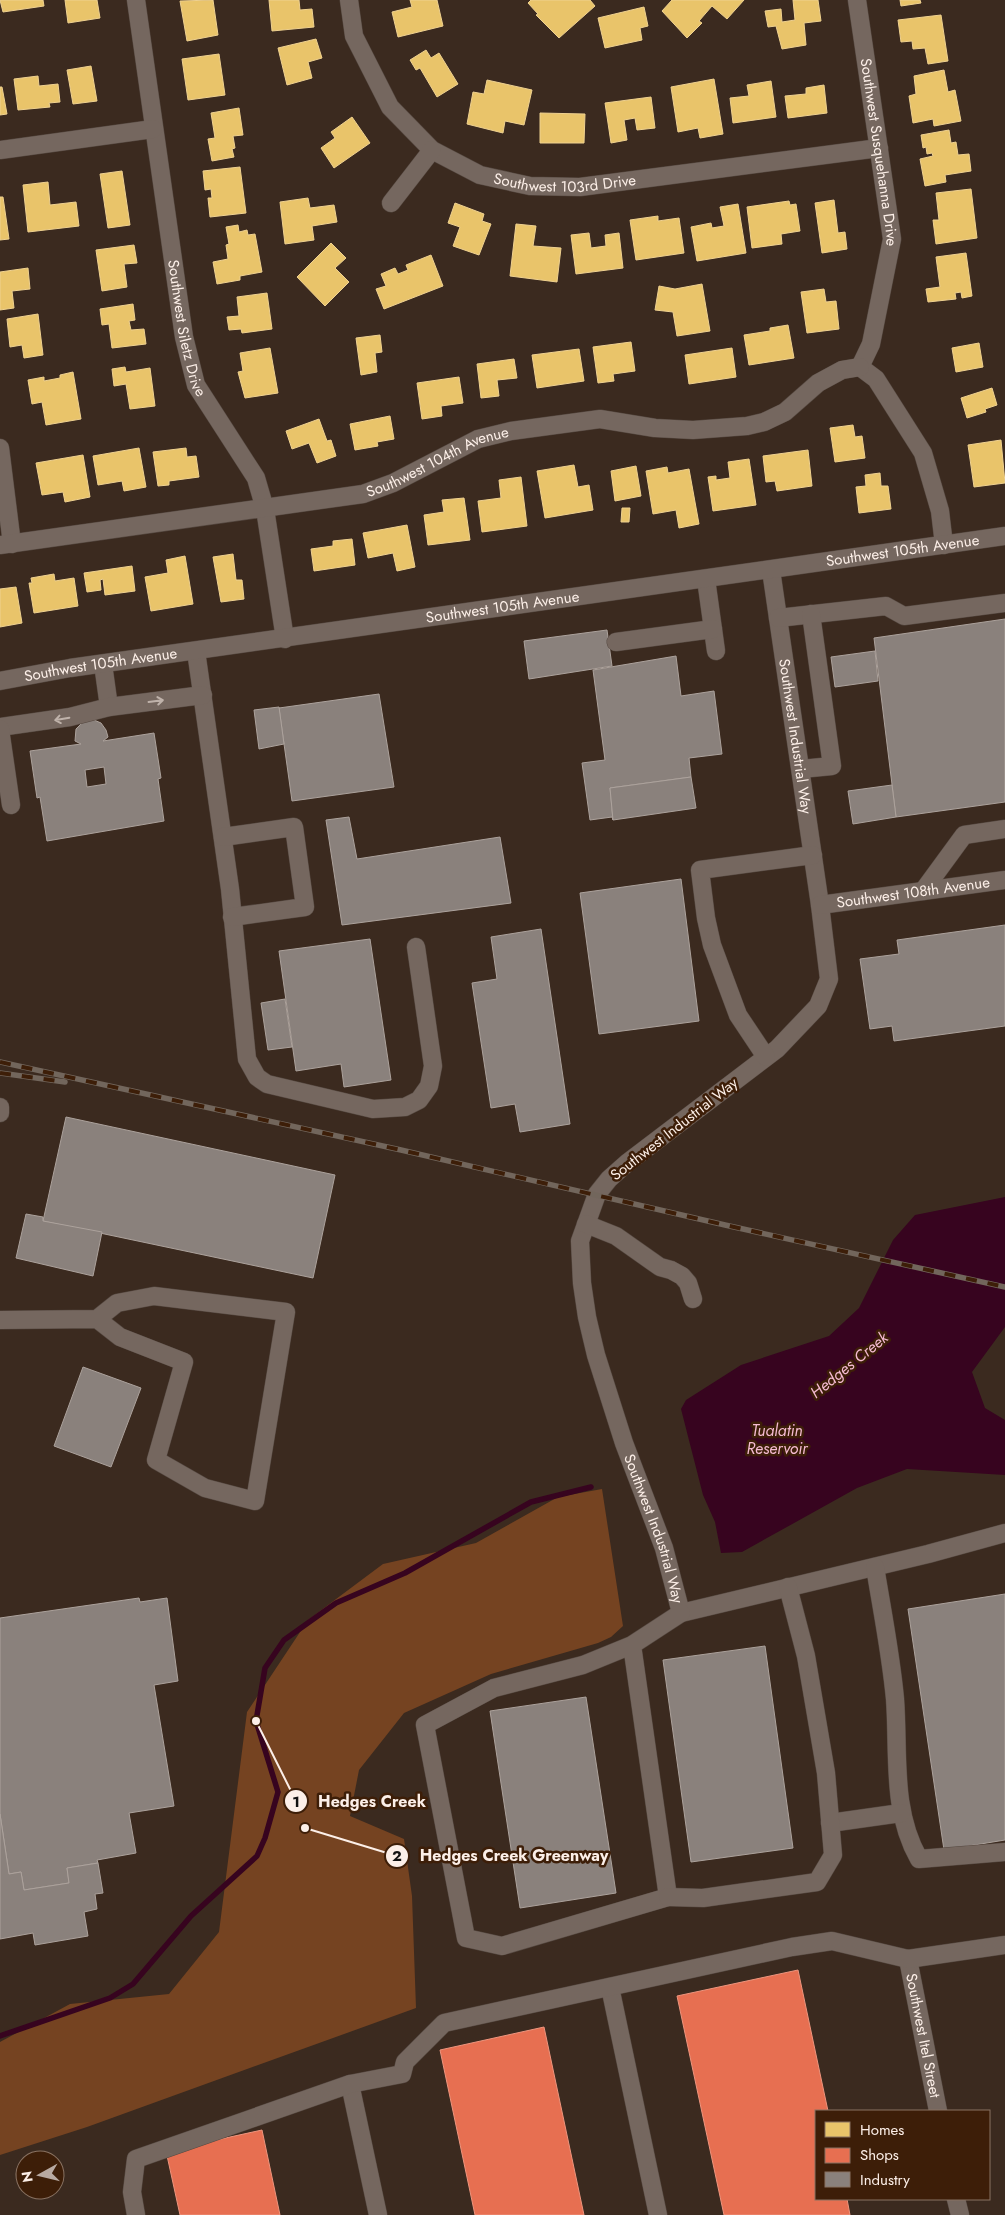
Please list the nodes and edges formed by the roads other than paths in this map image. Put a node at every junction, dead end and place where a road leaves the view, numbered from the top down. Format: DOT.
graph roads {
  1 [pos="136,0"];
  2 [pos="349,0"];
  3 [pos="857,0"];
  4 [pos="153,129"];
  5 [pos="879,148"];
  6 [pos="0,150"];
  7 [pos="432,150"];
  8 [pos="391,203"];
  9 [pos="860,367"];
  10 [pos="0,448"];
  11 [pos="265,509"];
  12 [pos="1005,536"];
  13 [pos="6,544"];
  14 [pos="944,545"];
  15 [pos="771,570"];
  16 [pos="706,579"];
  17 [pos="1005,603"];
  18 [pos="811,614"];
  19 [pos="778,618"];
  20 [pos="713,629"];
  21 [pos="285,639"];
  22 [pos="616,642"];
  23 [pos="716,650"];
  24 [pos="196,651"];
  25 [pos="103,664"];
  26 [pos="0,681"];
  27 [pos="203,695"];
  28 [pos="109,707"];
  29 [pos="0,728"];
  30 [pos="801,769"];
  31 [pos="11,805"];
  32 [pos="1005,829"];
  33 [pos="223,837"];
  34 [pos="813,855"];
  35 [pos="1005,880"];
  36 [pos="923,891"];
  37 [pos="820,905"];
  38 [pos="232,917"];
  39 [pos="416,947"];
  40 [pos="766,1057"];
  41 [pos="0,1107"];
  42 [pos="0,1113"];
  43 [pos="586,1224"];
  44 [pos="693,1299"];
  45 [pos="0,1319"];
  46 [pos="97,1320"];
  47 [pos="1005,1533"];
  48 [pos="875,1567"];
  49 [pos="788,1587"];
  50 [pos="681,1613"];
  51 [pos="632,1644"];
  52 [pos="901,1813"];
  53 [pos="830,1823"];
  54 [pos="1005,1852"];
  55 [pos="668,1897"];
  56 [pos="1005,1945"];
  57 [pos="908,1960"];
  58 [pos="610,1987"];
  59 [pos="350,2084"];
  60 [pos="938,2110"];
  61 [pos="956,2200"];
  62 [pos="136,2215"];
  63 [pos="378,2215"];
  64 [pos="658,2215"];
  65 [pos="960,2215"];
  1 -- 4 [label="street, Southwest Siletz Drive"];
  2 -- 7 [label="street, Southwest 103rd Drive"];
  3 -- 5 [label="street, Southwest Susquehanna Drive"];
  4 -- 6 [label="street"];
  4 -- 11 [label="street, Southwest Siletz Drive"];
  5 -- 7 [label="street, Southwest 103rd Drive"];
  5 -- 9 [label="street, Southwest Susquehanna Drive"];
  7 -- 8 [label="street"];
  9 -- 11 [label="street, Southwest 104th Avenue"];
  9 -- 14 [label="street"];
  10 -- 13 [label="street"];
  11 -- 13 [label="street, Southwest 104th Avenue"];
  11 -- 21 [label="street, Southwest Siletz Drive"];
  12 -- 14 [label="street, Southwest 105th Avenue"];
  14 -- 15 [label="street, Southwest 105th Avenue"];
  15 -- 16 [label="street, Southwest 105th Avenue"];
  15 -- 19 [label="street, Southwest Industrial Way"];
  16 -- 20 [label="street"];
  16 -- 21 [label="street, Southwest 105th Avenue"];
  17 -- 18 [label="street"];
  18 -- 19 [label="street"];
  18 -- 30 [label="street"];
  19 -- 30 [label="street, Southwest Industrial Way"];
  20 -- 22 [label="street"];
  20 -- 23 [label="street"];
  21 -- 24 [label="street, Southwest 105th Avenue"];
  24 -- 25 [label="street, Southwest 105th Avenue"];
  24 -- 27 [label="street"];
  25 -- 26 [label="street, Southwest 105th Avenue"];
  25 -- 28 [label="street"];
  28 -- 27 [label="street, one-way"];
  27 -- 33 [label="street"];
  28 -- 29 [label="street, one-way"];
  29 -- 31 [label="street"];
  30 -- 34 [label="street, Southwest Industrial Way"];
  32 -- 36 [label="street"];
  33 -- 38 [label="street"];
  33 -- 38 [label="street"];
  34 -- 37 [label="street, Southwest Industrial Way"];
  34 -- 40 [label="street"];
  35 -- 36 [label="street, Southwest 108th Avenue"];
  36 -- 37 [label="street, Southwest 108th Avenue"];
  37 -- 40 [label="street, Southwest Industrial Way"];
  38 -- 39 [label="street"];
  40 -- 43 [label="street, Southwest Industrial Way"];
  41 -- 42 [label="street"];
  43 -- 44 [label="street"];
  43 -- 50 [label="street, Southwest Industrial Way"];
  45 -- 46 [label="street"];
  46 -- 46 [label="street"];
  47 -- 48 [label="street, Southwest Industrial Way"];
  48 -- 49 [label="street, Southwest Industrial Way"];
  48 -- 52 [label="street"];
  49 -- 50 [label="street, Southwest Industrial Way"];
  49 -- 53 [label="street"];
  50 -- 51 [label="street"];
  51 -- 55 [label="street"];
  51 -- 55 [label="street"];
  52 -- 53 [label="street"];
  52 -- 54 [label="street"];
  53 -- 55 [label="street"];
  56 -- 57 [label="street"];
  57 -- 58 [label="street"];
  57 -- 60 [label="street, Southwest Itel Street"];
  58 -- 59 [label="street"];
  58 -- 64 [label="street"];
  59 -- 62 [label="street"];
  59 -- 63 [label="street"];
  61 -- 65 [label="street"];
}
